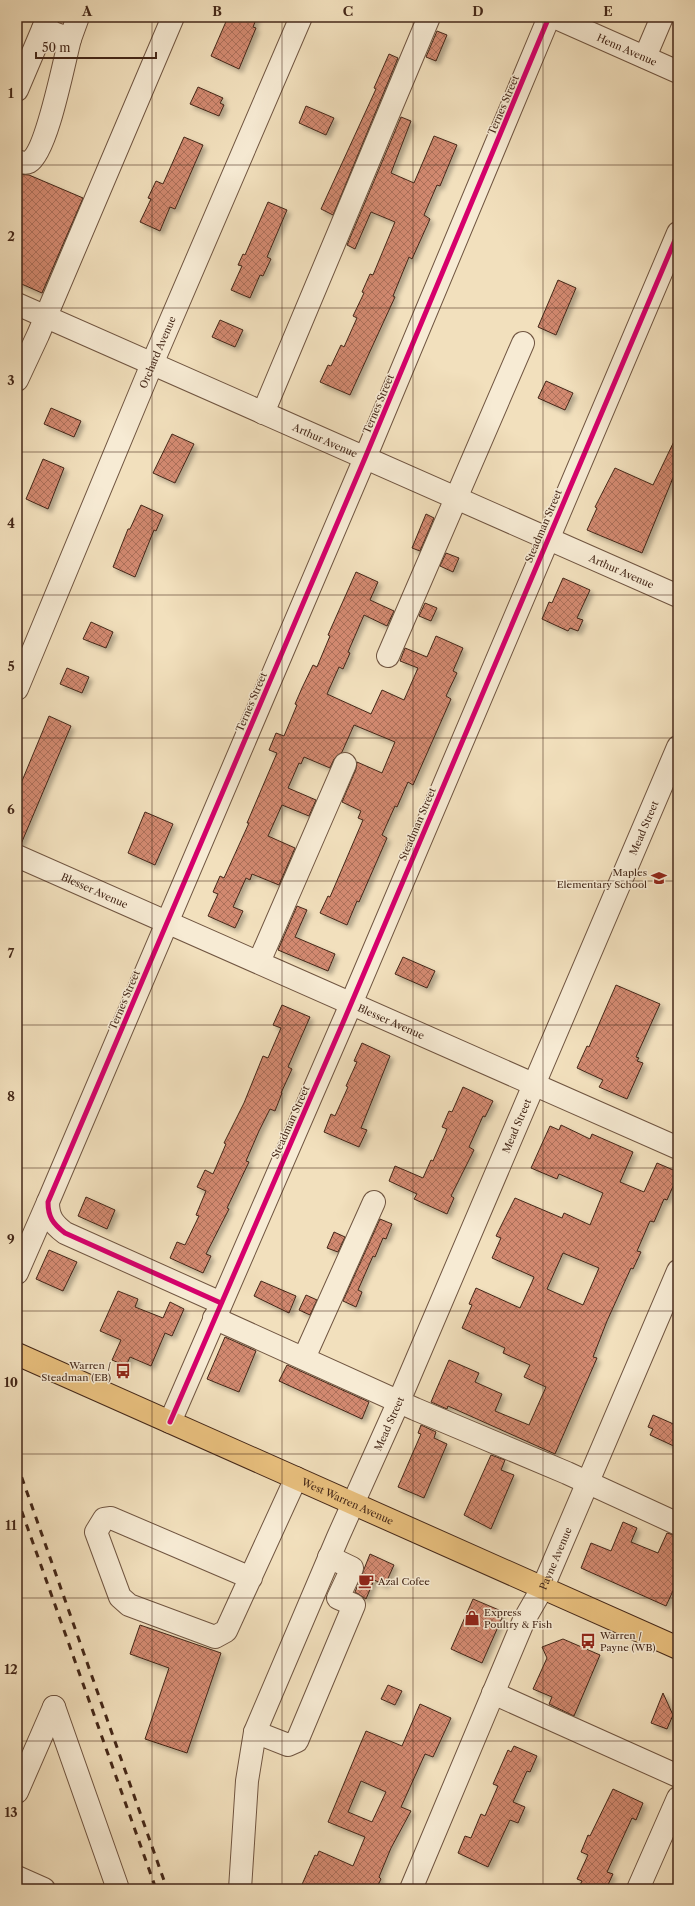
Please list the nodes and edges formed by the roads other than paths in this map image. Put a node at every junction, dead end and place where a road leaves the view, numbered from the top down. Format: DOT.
graph roads {
  1 [pos="78,17"];
  2 [pos="173,17"];
  3 [pos="301,17"];
  4 [pos="429,17"];
  5 [pos="550,17"];
  6 [pos="554,17"];
  7 [pos="662,17"];
  8 [pos="46,23"];
  9 [pos="70,39"];
  10 [pos="645,57"];
  11 [pos="678,72"];
  12 [pos="17,90"];
  13 [pos="17,161"];
  14 [pos="678,233"];
  15 [pos="17,304"];
  16 [pos="45,316"];
  17 [pos="523,344"];
  18 [pos="152,364"];
  19 [pos="17,380"];
  20 [pos="263,413"];
  21 [pos="365,458"];
  22 [pos="456,498"];
  23 [pos="547,538"];
  24 [pos="678,596"];
  25 [pos="388,656"];
  26 [pos="17,689"];
  27 [pos="678,747"];
  28 [pos="345,764"];
  29 [pos="17,856"];
  30 [pos="167,922"];
  31 [pos="259,962"];
  32 [pos="352,1003"];
  33 [pos="534,1084"];
  34 [pos="678,1148"];
  35 [pos="48,1202"];
  36 [pos="374,1202"];
  37 [pos="678,1271"];
  38 [pos="17,1273"];
  39 [pos="217,1310"];
  40 [pos="17,1354"];
  41 [pos="304,1358"];
  42 [pos="399,1401"];
  43 [pos="170,1422"];
  44 [pos="296,1478"];
  45 [pos="587,1482"];
  46 [pos="353,1503"];
  47 [pos="678,1524"];
  48 [pos="329,1557"];
  49 [pos="251,1578"];
  50 [pos="543,1587"];
  51 [pos="678,1648"];
  52 [pos="494,1693"];
  53 [pos="255,1732"];
  54 [pos="678,1776"];
  55 [pos="17,1792"];
  56 [pos="678,1798"];
  57 [pos="17,1877"];
  58 [pos="44,1889"];
  59 [pos="118,1889"];
  60 [pos="240,1889"];
  61 [pos="411,1889"];
  62 [pos="638,1889"];
  1 -- 9 [label="street"];
  2 -- 16 [label="street"];
  3 -- 18 [label="street, Orchard Avenue"];
  4 -- 20 [label="street"];
  5 -- 21 [label="street, Ternes Street"];
  6 -- 10 [label="street, Henn Avenue"];
  7 -- 10 [label="street"];
  8 -- 9 [label="street"];
  8 -- 12 [label="street"];
  9 -- 13 [label="street"];
  10 -- 11 [label="street, Henn Avenue"];
  14 -- 23 [label="street, Steadman Street"];
  15 -- 16 [label="street, Arthur Avenue"];
  16 -- 18 [label="street, Arthur Avenue"];
  16 -- 19 [label="street"];
  17 -- 22 [label="street"];
  18 -- 20 [label="street, Arthur Avenue"];
  18 -- 26 [label="street, Orchard Avenue"];
  20 -- 21 [label="street, Arthur Avenue"];
  21 -- 22 [label="street, Arthur Avenue"];
  21 -- 30 [label="street, Ternes Street"];
  22 -- 23 [label="street, Arthur Avenue"];
  22 -- 25 [label="street"];
  23 -- 24 [label="street, Arthur Avenue"];
  23 -- 32 [label="street, Steadman Street"];
  27 -- 33 [label="street, Mead Street"];
  28 -- 31 [label="street"];
  29 -- 30 [label="street, Blesser Avenue"];
  30 -- 31 [label="street, Blesser Avenue"];
  30 -- 35 [label="street, Ternes Street"];
  31 -- 32 [label="street, Blesser Avenue"];
  32 -- 33 [label="street, Blesser Avenue"];
  32 -- 39 [label="street, Steadman Street"];
  33 -- 34 [label="street, Blesser Avenue"];
  33 -- 42 [label="street, Mead Street"];
  35 -- 38 [label="street, Ternes Street"];
  35 -- 39 [label="street"];
  36 -- 41 [label="street"];
  37 -- 45 [label="street, Payne Avenue"];
  39 -- 41 [label="street"];
  39 -- 43 [label="street, Steadman Street"];
  40 -- 43 [label="main road, West Warren Avenue"];
  41 -- 42 [label="street"];
  42 -- 45 [label="street"];
  42 -- 46 [label="street, Mead Street"];
  43 -- 44 [label="main road, West Warren Avenue"];
  44 -- 46 [label="main road, West Warren Avenue"];
  44 -- 49 [label="street"];
  45 -- 47 [label="street"];
  45 -- 50 [label="street, Payne Avenue"];
  46 -- 48 [label="street, Mead Street"];
  46 -- 50 [label="main road, West Warren Avenue"];
  48 -- 53 [label="street, Mead Street"];
  48 -- 53 [label="street"];
  49 -- 49 [label="street"];
  50 -- 51 [label="main road, West Warren Avenue"];
  50 -- 52 [label="street, Payne Avenue"];
  52 -- 54 [label="street"];
  52 -- 61 [label="street, Payne Avenue"];
  53 -- 60 [label="street, Mead Street"];
  55 -- 59 [label="street"];
  56 -- 62 [label="street"];
  57 -- 58 [label="street"];
}
